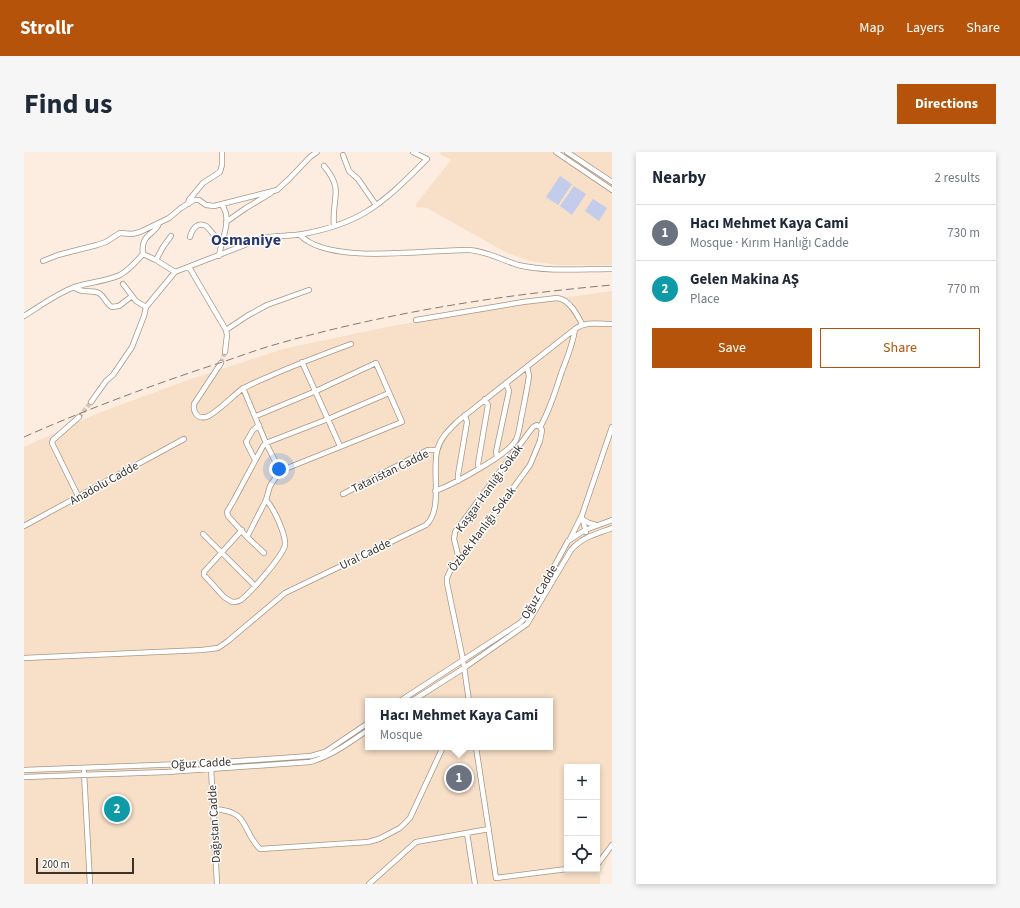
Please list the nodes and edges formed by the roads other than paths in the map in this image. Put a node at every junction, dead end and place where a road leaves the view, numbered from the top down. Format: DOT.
graph roads {
  1 [pos="222,152"];
  2 [pos="317,152"];
  3 [pos="413,152"];
  4 [pos="556,152"];
  5 [pos="567,152"];
  6 [pos="343,155"];
  7 [pos="324,166"];
  8 [pos="612,182"];
  9 [pos="612,190"];
  10 [pos="272,192"];
  11 [pos="188,204"];
  12 [pos="222,205"];
  13 [pos="376,205"];
  14 [pos="226,222"];
  15 [pos="158,223"];
  16 [pos="334,226"];
  17 [pos="300,235"];
  18 [pos="172,236"];
  19 [pos="190,237"];
  20 [pos="222,244"];
  21 [pos="143,254"];
  22 [pos="219,256"];
  23 [pos="156,260"];
  24 [pos="43,261"];
  25 [pos="189,267"];
  26 [pos="612,269"];
  27 [pos="175,272"];
  28 [pos="123,284"];
  29 [pos="74,287"];
  30 [pos="309,290"];
  31 [pos="132,296"];
  32 [pos="146,307"];
  33 [pos="24,316"];
  34 [pos="416,320"];
  35 [pos="582,324"];
  36 [pos="612,324"];
  37 [pos="575,329"];
  38 [pos="226,330"];
  39 [pos="351,344"];
  40 [pos="225,352"];
  41 [pos="302,362"];
  42 [pos="221,364"];
  43 [pos="527,367"];
  44 [pos="506,383"];
  45 [pos="243,388"];
  46 [pos="316,391"];
  47 [pos="389,393"];
  48 [pos="485,400"];
  49 [pos="91,402"];
  50 [pos="465,415"];
  51 [pos="256,416"];
  52 [pos="79,417"];
  53 [pos="328,419"];
  54 [pos="259,425"];
  55 [pos="612,426"];
  56 [pos="540,427"];
  57 [pos="184,439"];
  58 [pos="266,443"];
  59 [pos="340,446"];
  60 [pos="437,450"];
  61 [pos="497,456"];
  62 [pos="254,460"];
  63 [pos="479,468"];
  64 [pos="280,470"];
  65 [pos="458,481"];
  66 [pos="435,491"];
  67 [pos="343,494"];
  68 [pos="78,496"];
  69 [pos="266,500"];
  70 [pos="582,517"];
  71 [pos="612,520"];
  72 [pos="598,525"];
  73 [pos="24,526"];
  74 [pos="612,528"];
  75 [pos="242,530"];
  76 [pos="585,530"];
  77 [pos="203,534"];
  78 [pos="247,537"];
  79 [pos="588,537"];
  80 [pos="568,541"];
  81 [pos="222,553"];
  82 [pos="264,553"];
  83 [pos="459,559"];
  84 [pos="255,586"];
  85 [pos="24,658"];
  86 [pos="463,660"];
  87 [pos="464,668"];
  88 [pos="405,698"];
  89 [pos="417,698"];
  90 [pos="469,698"];
  91 [pos="365,725"];
  92 [pos="365,732"];
  93 [pos="442,750"];
  94 [pos="476,750"];
  95 [pos="211,763"];
  96 [pos="84,768"];
  97 [pos="212,769"];
  98 [pos="24,770"];
  99 [pos="85,774"];
  100 [pos="24,777"];
  101 [pos="213,809"];
  102 [pos="489,830"];
  103 [pos="466,833"];
  104 [pos="612,844"];
  105 [pos="600,861"];
  106 [pos="564,869"];
  107 [pos="90,884"];
  108 [pos="217,884"];
  109 [pos="369,884"];
  110 [pos="475,884"];
  1 -- 11 [label="street"];
  2 -- 10 [label="street"];
  3 -- 13 [label="street"];
  4 -- 9 [label="street"];
  5 -- 8 [label="street"];
  6 -- 13 [label="street"];
  7 -- 16 [label="street"];
  10 -- 12 [label="street"];
  10 -- 14 [label="street"];
  11 -- 12 [label="street"];
  11 -- 15 [label="street"];
  12 -- 14 [label="street"];
  13 -- 16 [label="street"];
  14 -- 20 [label="street"];
  15 -- 21 [label="street"];
  15 -- 24 [label="street"];
  16 -- 17 [label="street"];
  17 -- 22 [label="street"];
  17 -- 26 [label="street"];
  18 -- 23 [label="street"];
  19 -- 20 [label="street"];
  20 -- 22 [label="street"];
  21 -- 23 [label="street"];
  21 -- 29 [label="street"];
  22 -- 25 [label="street"];
  23 -- 27 [label="street"];
  25 -- 27 [label="street"];
  25 -- 38 [label="street"];
  27 -- 32 [label="street"];
  28 -- 31 [label="street"];
  29 -- 31 [label="street"];
  29 -- 33 [label="street"];
  30 -- 38 [label="street"];
  31 -- 32 [label="street"];
  32 -- 49 [label="street"];
  34 -- 35 [label="street"];
  35 -- 36 [label="street"];
  35 -- 37 [label="street, Ural Cadde"];
  37 -- 43 [label="street, Ural Cadde"];
  37 -- 56 [label="street"];
  38 -- 40 [label="street"];
  39 -- 41 [label="street"];
  41 -- 45 [label="street"];
  41 -- 46 [label="street"];
  42 -- 45 [label="street"];
  43 -- 44 [label="street, Ural Cadde"];
  43 -- 61 [label="street"];
  44 -- 48 [label="street, Ural Cadde"];
  44 -- 61 [label="street"];
  45 -- 51 [label="street"];
  46 -- 47 [label="street"];
  46 -- 51 [label="street"];
  46 -- 53 [label="street"];
  47 -- 53 [label="street"];
  47 -- 59 [label="street"];
  48 -- 50 [label="street, Ural Cadde"];
  48 -- 63 [label="street"];
  50 -- 60 [label="street, Ural Cadde"];
  50 -- 65 [label="street"];
  51 -- 54 [label="street"];
  52 -- 68 [label="street"];
  53 -- 58 [label="street"];
  53 -- 59 [label="street"];
  54 -- 58 [label="street"];
  54 -- 62 [label="street"];
  55 -- 70 [label="street"];
  56 -- 83 [label="street, Özbek Hanlığı Sokak"];
  56 -- 83 [label="street, Kaşgar Hanlığı Sokak"];
  57 -- 68 [label="street, Anadolu Cadde"];
  58 -- 62 [label="street"];
  58 -- 64 [label="street"];
  59 -- 64 [label="street"];
  60 -- 66 [label="street, Ural Cadde"];
  60 -- 67 [label="street, Tataristan Cadde"];
  61 -- 63 [label="street"];
  62 -- 75 [label="street"];
  63 -- 65 [label="street"];
  64 -- 69 [label="street"];
  65 -- 66 [label="street"];
  66 -- 85 [label="street, Ural Cadde"];
  68 -- 73 [label="street, Anadolu Cadde"];
  69 -- 78 [label="street"];
  69 -- 84 [label="street"];
  70 -- 72 [label="street"];
  70 -- 76 [label="street"];
  70 -- 80 [label="street"];
  71 -- 72 [label="street, Oğuz Cadde"];
  72 -- 76 [label="street, Oğuz Cadde"];
  74 -- 79 [label="street, Oğuz Cadde"];
  75 -- 78 [label="street"];
  75 -- 81 [label="street"];
  76 -- 79 [label="street"];
  76 -- 80 [label="street, Oğuz Cadde"];
  77 -- 81 [label="street"];
  78 -- 82 [label="street"];
  79 -- 87 [label="street, Oğuz Cadde"];
  80 -- 86 [label="street, Oğuz Cadde"];
  81 -- 84 [label="street"];
  81 -- 84 [label="street"];
  83 -- 86 [label="street, Özbek Hanlığı Sokak"];
  86 -- 87 [label="street, Özbek Hanlığı Sokak"];
  86 -- 88 [label="street, Oğuz Cadde"];
  87 -- 89 [label="street, Oğuz Cadde"];
  87 -- 90 [label="street, Özbek Hanlığı Sokak"];
  91 -- 95 [label="street, Oğuz Cadde"];
  92 -- 97 [label="street, Oğuz Cadde"];
  93 -- 101 [label="street"];
  94 -- 102 [label="street"];
  95 -- 96 [label="street, Oğuz Cadde"];
  95 -- 97 [label="street, Dağıstan Cadde"];
  96 -- 98 [label="street, Oğuz Cadde"];
  96 -- 99 [label="street"];
  97 -- 99 [label="street, Oğuz Cadde"];
  97 -- 101 [label="street, Dağıstan Cadde"];
  99 -- 100 [label="street, Oğuz Cadde"];
  99 -- 107 [label="street"];
  101 -- 108 [label="street, Dağıstan Cadde"];
  102 -- 103 [label="street"];
  102 -- 106 [label="street"];
  103 -- 109 [label="street"];
  103 -- 110 [label="street"];
  104 -- 105 [label="street"];
}
